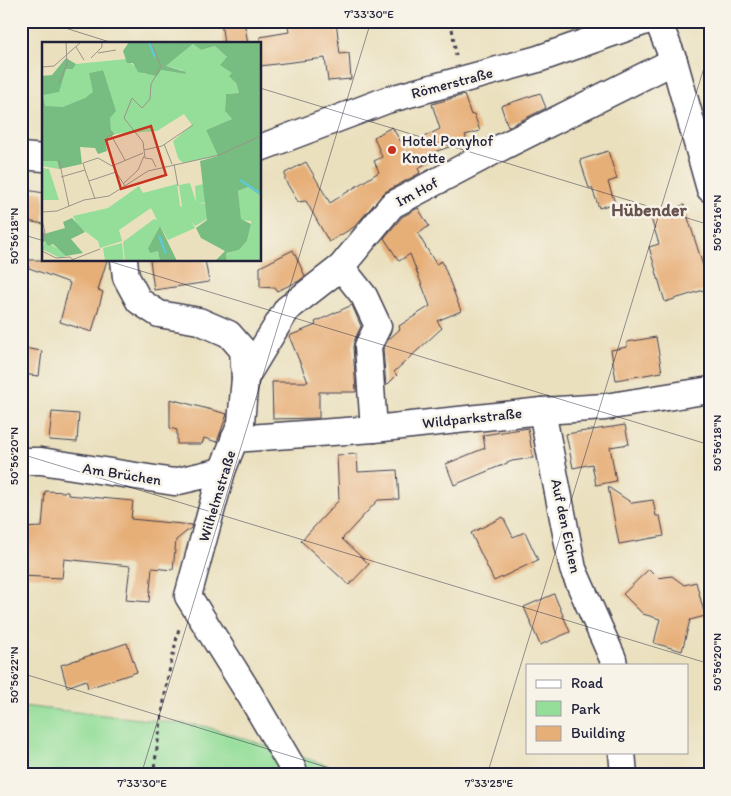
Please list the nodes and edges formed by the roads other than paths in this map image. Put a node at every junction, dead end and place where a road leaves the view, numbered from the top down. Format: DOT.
graph roads {
  1 [pos="646,21"];
  2 [pos="658,21"];
  3 [pos="674,61"];
  4 [pos="261,148"];
  5 [pos="21,156"];
  6 [pos="42,158"];
  7 [pos="710,189"];
  8 [pos="124,261"];
  9 [pos="341,267"];
  10 [pos="245,378"];
  11 [pos="710,390"];
  12 [pos="542,411"];
  13 [pos="374,429"];
  14 [pos="234,439"];
  15 [pos="21,461"];
  16 [pos="222,472"];
  17 [pos="614,664"];
  18 [pos="622,754"];
  19 [pos="295,775"];
  20 [pos="624,775"];
  1 -- 4 [label="street, Römerstraße"];
  2 -- 3 [label="street"];
  3 -- 7 [label="street"];
  3 -- 9 [label="street, Im Hof"];
  5 -- 6 [label="street"];
  8 -- 10 [label="street, Wilhelmstraße"];
  9 -- 10 [label="street, Im Hof"];
  9 -- 13 [label="street"];
  10 -- 14 [label="street, Wilhelmstraße"];
  11 -- 12 [label="street, Wildparkstraße"];
  12 -- 13 [label="street, Wildparkstraße"];
  12 -- 17 [label="street, Auf den Eichen"];
  13 -- 14 [label="street, Wildparkstraße"];
  14 -- 16 [label="street, Wilhelmstraße"];
  15 -- 16 [label="street, Am Brüchen"];
  16 -- 19 [label="street, Wilhelmstraße"];
  18 -- 20 [label="street"];
}
